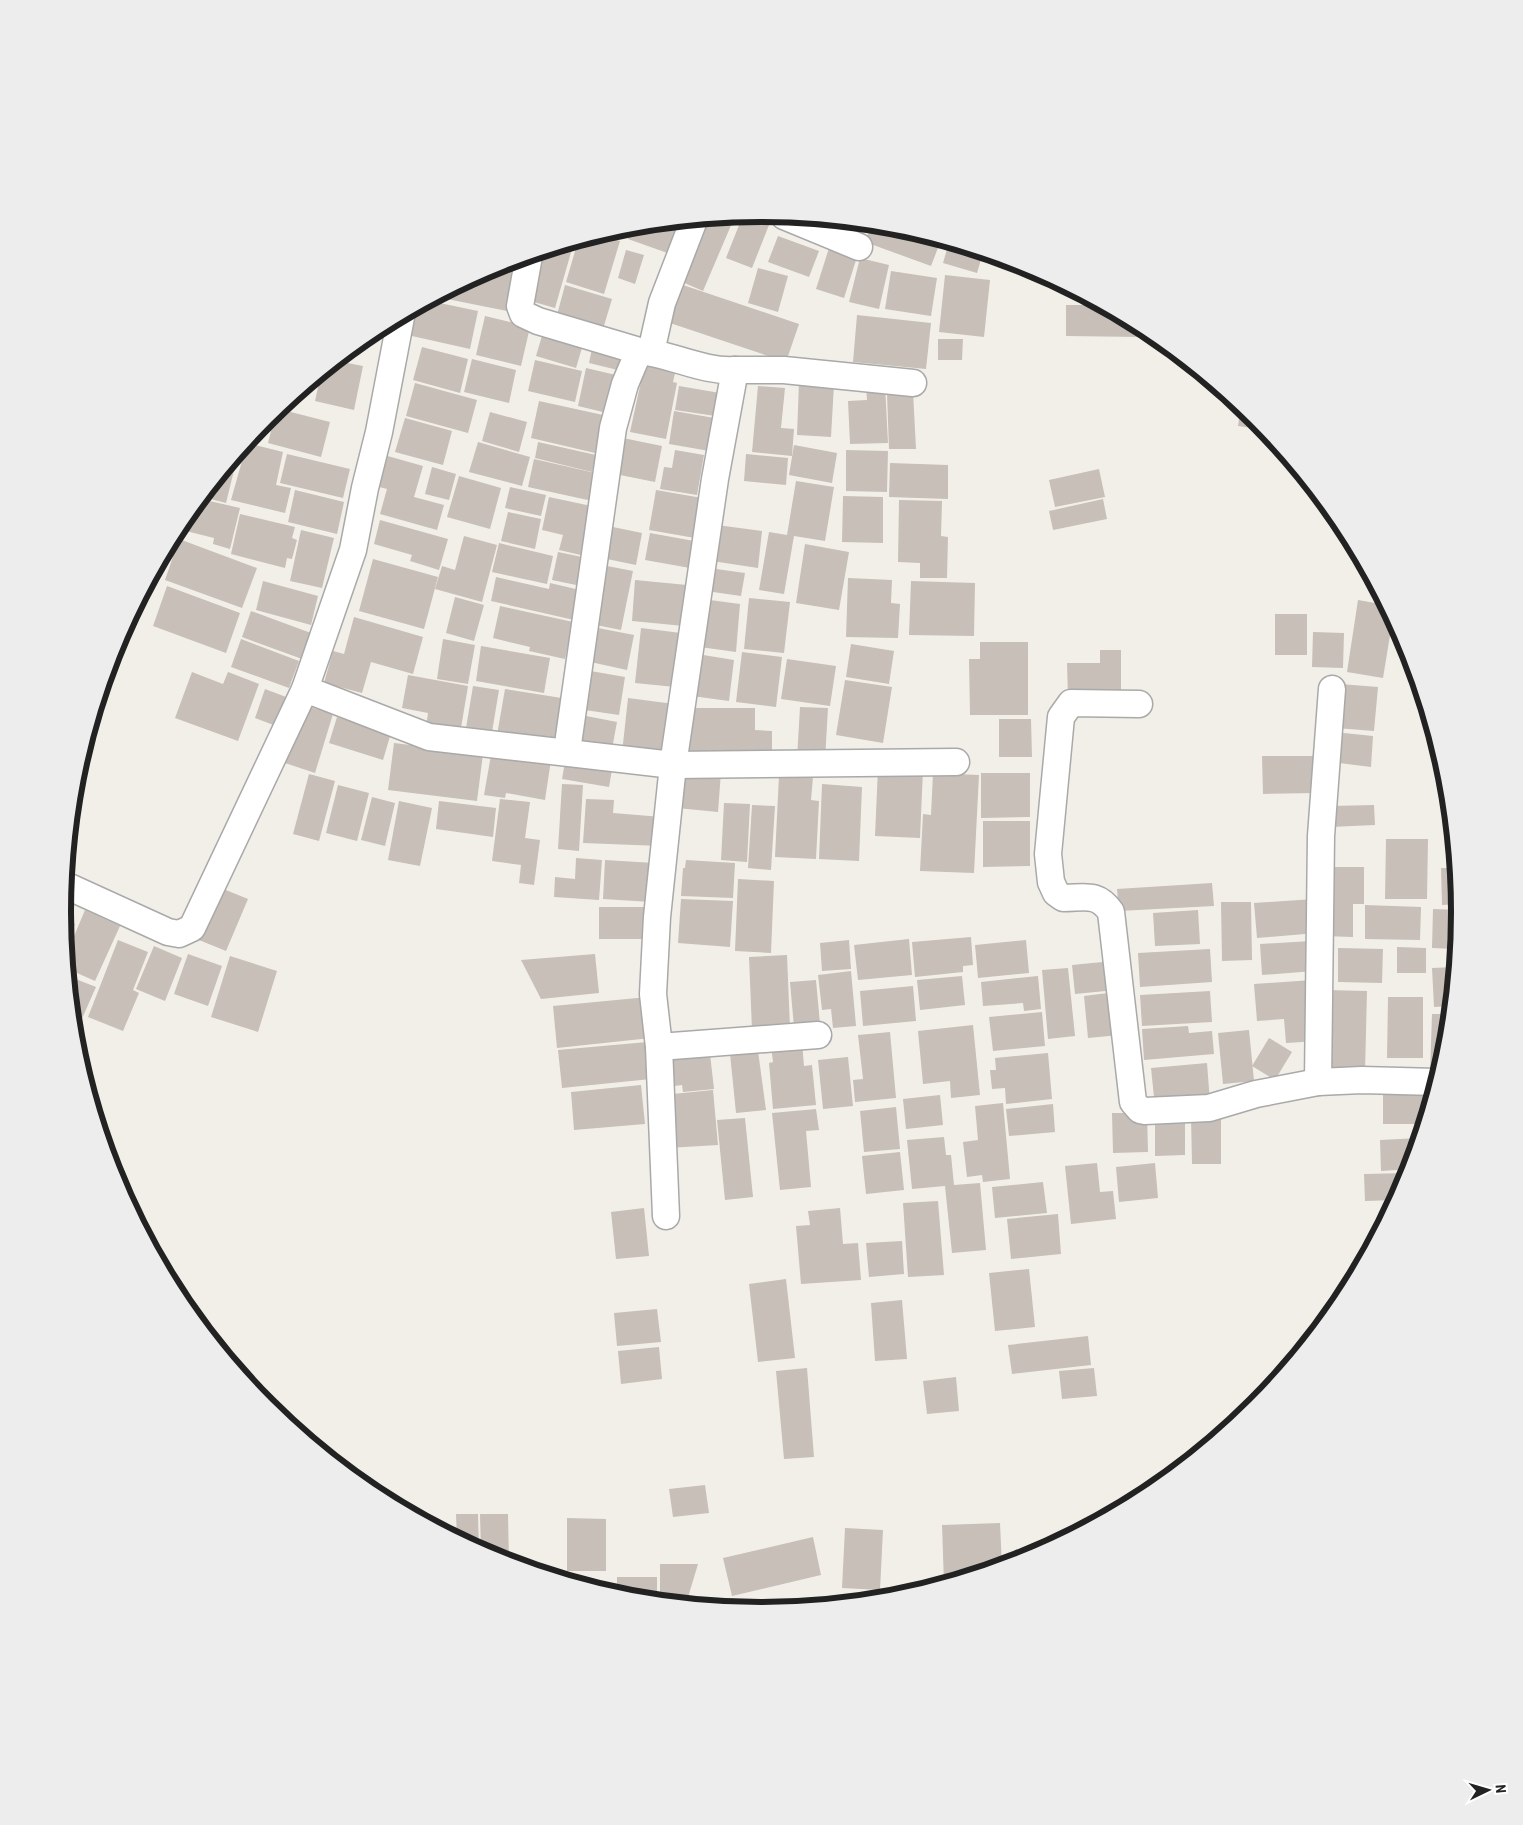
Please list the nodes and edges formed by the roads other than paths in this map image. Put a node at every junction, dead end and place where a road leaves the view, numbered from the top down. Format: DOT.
graph roads {
  1 [pos="803,224"];
  2 [pos="692,226"];
  3 [pos="859,247"];
  4 [pos="528,264"];
  5 [pos="399,325"];
  6 [pos="645,352"];
  7 [pos="735,370"];
  8 [pos="913,383"];
  9 [pos="305,689"];
  10 [pos="1332,689"];
  11 [pos="1140,704"];
  12 [pos="567,751"];
  13 [pos="956,762"];
  14 [pos="673,765"];
  15 [pos="72,888"];
  16 [pos="818,1035"];
  17 [pos="659,1048"];
  18 [pos="1318,1082"];
  19 [pos="1430,1082"];
  20 [pos="666,1216"];
  1 -- 3 [label="street"];
  2 -- 6 [label="street"];
  4 -- 6 [label="street"];
  5 -- 9 [label="street"];
  6 -- 7 [label="street"];
  6 -- 12 [label="street"];
  7 -- 8 [label="street"];
  7 -- 14 [label="street"];
  9 -- 12 [label="street"];
  9 -- 15 [label="street"];
  10 -- 18 [label="street"];
  11 -- 18 [label="street"];
  12 -- 14 [label="street"];
  13 -- 14 [label="street"];
  14 -- 17 [label="street"];
  16 -- 17 [label="street"];
  17 -- 20 [label="street"];
  18 -- 19 [label="street"];
}
